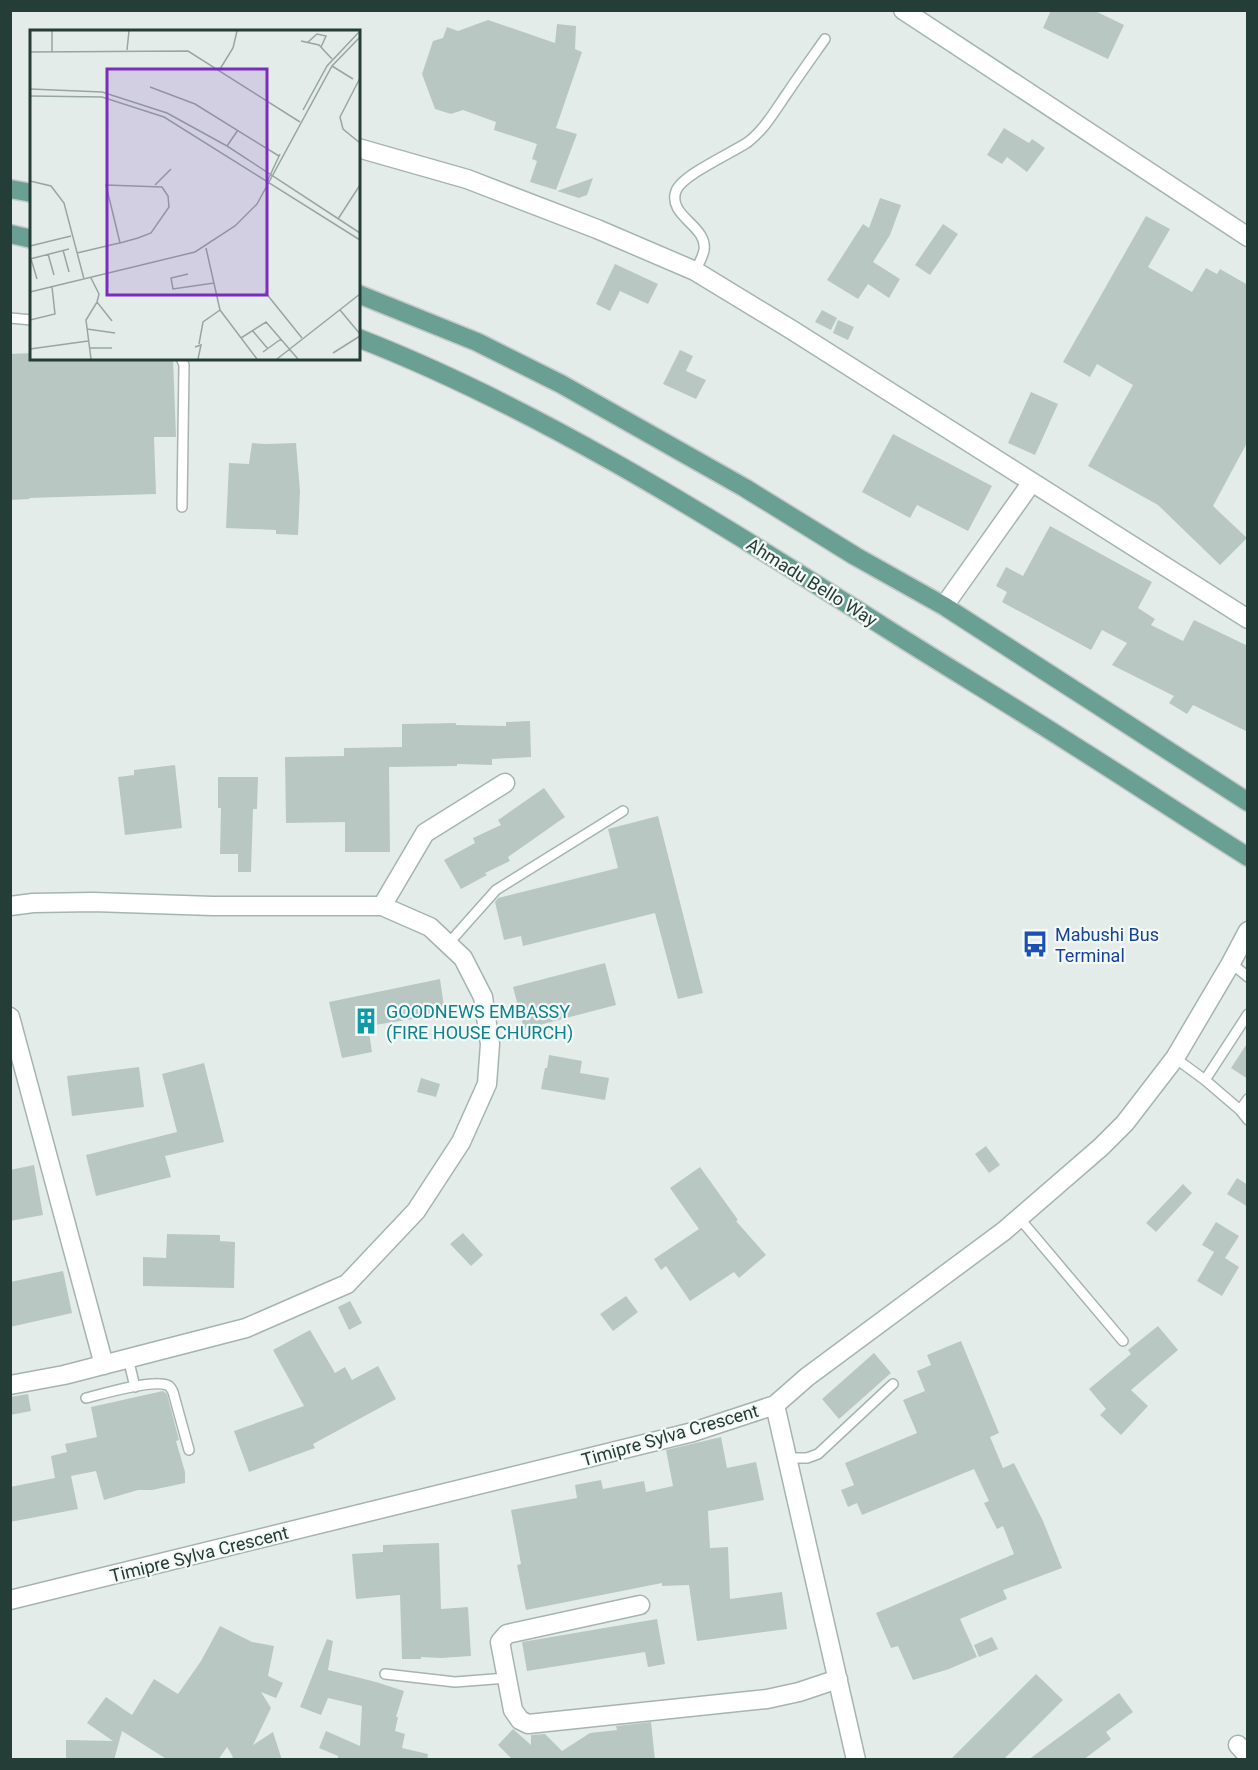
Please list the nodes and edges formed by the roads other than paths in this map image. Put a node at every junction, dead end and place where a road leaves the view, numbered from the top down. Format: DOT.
graph roads {
  1 [pos="903,10"];
  2 [pos="825,39"];
  3 [pos="360,149"];
  4 [pos="10,189"];
  5 [pos="30,193"];
  6 [pos="10,234"];
  7 [pos="1248,237"];
  8 [pos="30,239"];
  9 [pos="696,271"];
  10 [pos="360,295"];
  11 [pos="10,318"];
  12 [pos="30,320"];
  13 [pos="360,339"];
  14 [pos="182,360"];
  15 [pos="1032,482"];
  16 [pos="182,507"];
  17 [pos="944,606"];
  18 [pos="1248,619"];
  19 [pos="506,783"];
  20 [pos="1248,802"];
  21 [pos="623,811"];
  22 [pos="1248,857"];
  23 [pos="10,906"];
  24 [pos="382,906"];
  25 [pos="1248,931"];
  26 [pos="448,944"];
  27 [pos="1231,963"];
  28 [pos="1248,977"];
  29 [pos="1248,1014"];
  30 [pos="10,1017"];
  31 [pos="1175,1058"];
  32 [pos="1205,1080"];
  33 [pos="1248,1099"];
  34 [pos="1240,1110"];
  35 [pos="1248,1120"];
  36 [pos="1020,1219"];
  37 [pos="1123,1341"];
  38 [pos="128,1358"];
  39 [pos="104,1365"];
  40 [pos="893,1384"];
  41 [pos="10,1385"];
  42 [pos="135,1387"];
  43 [pos="86,1398"];
  44 [pos="775,1405"];
  45 [pos="785,1448"];
  46 [pos="189,1450"];
  47 [pos="10,1600"];
  48 [pos="640,1605"];
  49 [pos="385,1674"];
  50 [pos="507,1678"];
  51 [pos="838,1679"];
  52 [pos="856,1760"];
  1 -- 7 [label="street"];
  2 -- 9 [label="lane"];
  3 -- 9 [label="street"];
  4 -- 5 [label="main road"];
  6 -- 8 [label="main road"];
  9 -- 15 [label="street"];
  10 -- 17 [label="main road"];
  11 -- 12 [label="lane"];
  13 -- 22 [label="main road, Ahmadu Bello Way"];
  14 -- 16 [label="lane"];
  15 -- 17 [label="street"];
  15 -- 18 [label="street"];
  17 -- 20 [label="main road"];
  19 -- 24 [label="street"];
  21 -- 26 [label="lane"];
  23 -- 24 [label="street"];
  24 -- 26 [label="street"];
  25 -- 27 [label="street, Timipre Sylva Crescent"];
  26 -- 38 [label="street"];
  27 -- 28 [label="lane"];
  27 -- 31 [label="street, Timipre Sylva Crescent"];
  29 -- 32 [label="lane"];
  30 -- 39 [label="street"];
  31 -- 32 [label="lane"];
  31 -- 36 [label="street, Timipre Sylva Crescent"];
  32 -- 34 [label="lane"];
  33 -- 34 [label="lane"];
  34 -- 35 [label="lane"];
  36 -- 37 [label="lane"];
  36 -- 44 [label="street, Timipre Sylva Crescent"];
  38 -- 39 [label="street"];
  38 -- 42 [label="lane"];
  39 -- 41 [label="street"];
  40 -- 45 [label="lane"];
  42 -- 43 [label="lane"];
  42 -- 46 [label="lane"];
  44 -- 45 [label="street"];
  44 -- 47 [label="street, Timipre Sylva Crescent"];
  45 -- 51 [label="street"];
  48 -- 50 [label="street"];
  49 -- 50 [label="lane"];
  50 -- 51 [label="street"];
  51 -- 52 [label="street"];
}
